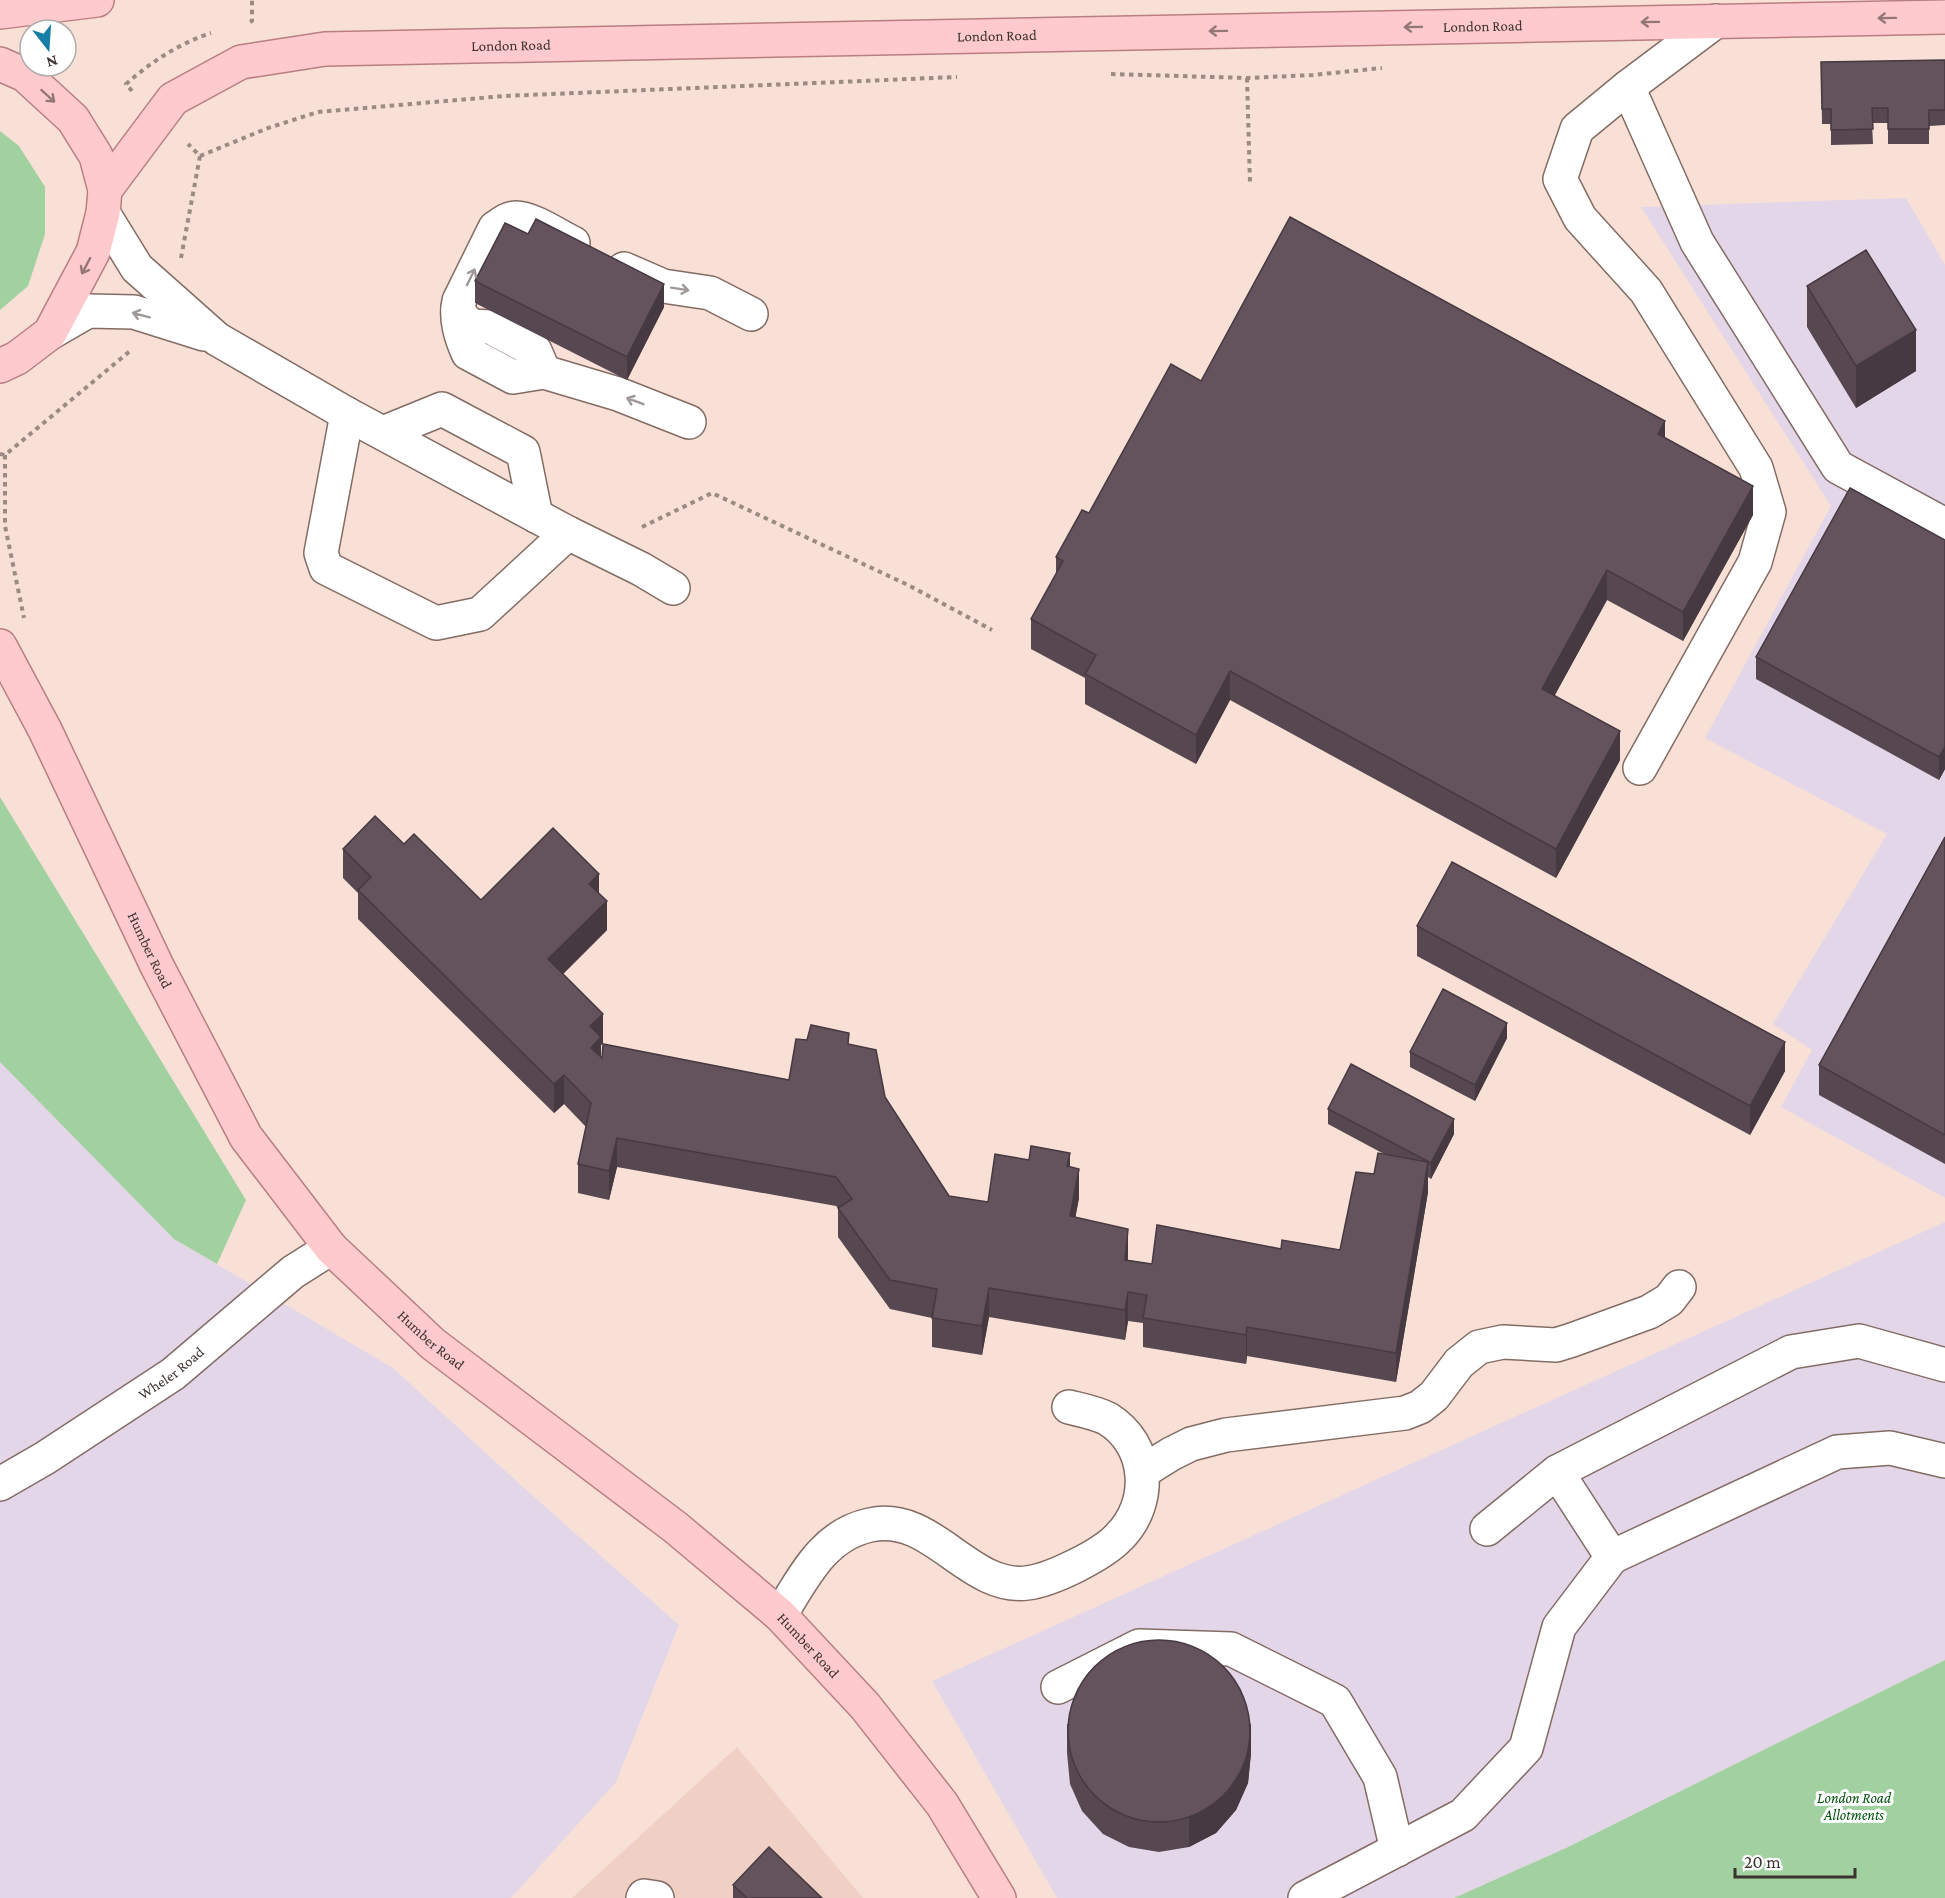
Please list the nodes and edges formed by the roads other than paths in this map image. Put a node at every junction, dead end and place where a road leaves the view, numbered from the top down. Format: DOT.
graph roads {
  1 [pos="97,0"];
  2 [pos="0,12"];
  3 [pos="1945,17"];
  4 [pos="1716,21"];
  5 [pos="0,64"];
  6 [pos="1628,87"];
  7 [pos="104,202"];
  8 [pos="751,314"];
  9 [pos="50,333"];
  10 [pos="217,339"];
  11 [pos="8,362"];
  12 [pos="0,390"];
  13 [pos="347,414"];
  14 [pos="689,422"];
  15 [pos="383,433"];
  16 [pos="536,516"];
  17 [pos="1945,525"];
  18 [pos="568,533"];
  19 [pos="673,588"];
  20 [pos="9,640"];
  21 [pos="1640,768"];
  22 [pos="331,1248"];
  23 [pos="1679,1287"];
  24 [pos="1945,1365"];
  25 [pos="1069,1407"];
  26 [pos="1945,1461"];
  27 [pos="1142,1472"];
  28 [pos="1557,1472"];
  29 [pos="0,1484"];
  30 [pos="1487,1529"];
  31 [pos="1612,1557"];
  32 [pos="780,1615"];
  33 [pos="1058,1686"];
  34 [pos="1397,1850"];
  35 [pos="642,1898"];
  36 [pos="657,1898"];
  37 [pos="999,1898"];
  38 [pos="1305,1898"];
  1 -- 2 [label="main road"];
  3 -- 4 [label="main road, London Road, one-way"];
  4 -- 6 [label="street"];
  4 -- 7 [label="main road, London Road, one-way"];
  5 -- 7 [label="main road, one-way"];
  6 -- 17 [label="street"];
  6 -- 21 [label="street"];
  7 -- 9 [label="main road, one-way"];
  7 -- 10 [label="street"];
  14 -- 8 [label="street, one-way"];
  10 -- 9 [label="street, one-way"];
  9 -- 11 [label="main road"];
  10 -- 13 [label="street"];
  11 -- 12 [label="main road"];
  13 -- 15 [label="street"];
  13 -- 18 [label="street"];
  15 -- 16 [label="street"];
  15 -- 16 [label="street"];
  16 -- 18 [label="street"];
  18 -- 19 [label="street"];
  20 -- 22 [label="main road, Humber Road"];
  22 -- 29 [label="street, Wheler Road"];
  22 -- 32 [label="main road, Humber Road"];
  23 -- 27 [label="street"];
  24 -- 28 [label="street"];
  25 -- 27 [label="street"];
  26 -- 31 [label="street"];
  27 -- 32 [label="street"];
  28 -- 30 [label="street"];
  28 -- 31 [label="street"];
  31 -- 34 [label="street"];
  32 -- 37 [label="main road, Humber Road"];
  33 -- 34 [label="street"];
  34 -- 38 [label="street"];
  35 -- 36 [label="street"];
}
